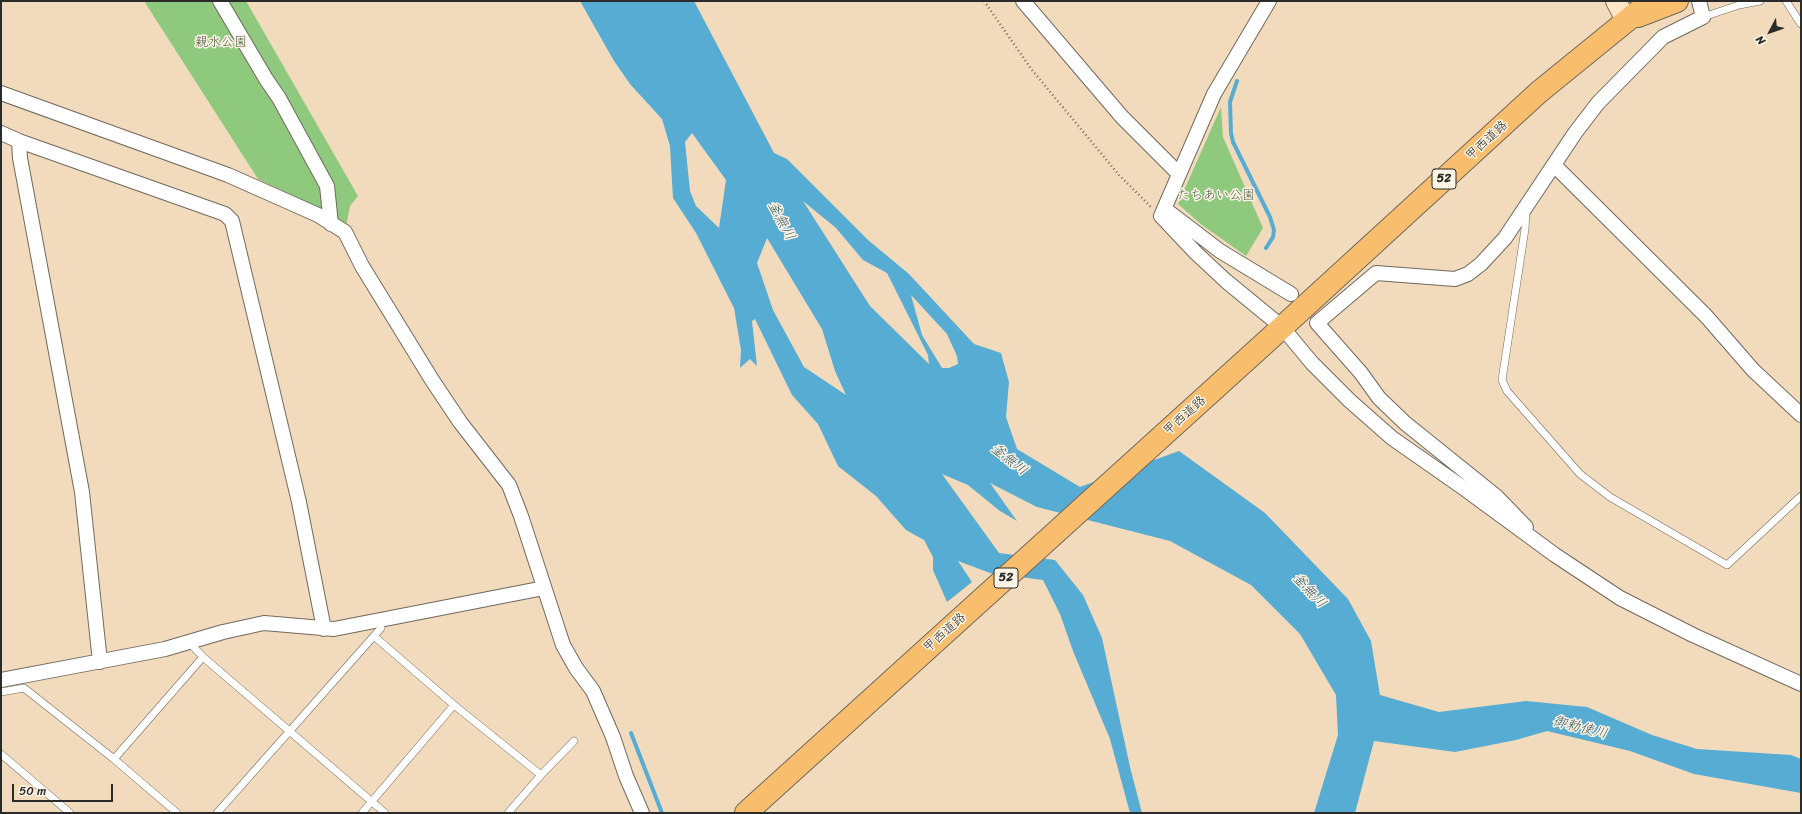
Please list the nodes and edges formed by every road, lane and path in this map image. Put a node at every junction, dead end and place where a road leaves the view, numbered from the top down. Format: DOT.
graph roads {
  1 [pos="220,1"];
  2 [pos="984,1"];
  3 [pos="1023,1"];
  4 [pos="1268,1"];
  5 [pos="1616,1"];
  6 [pos="1651,1"];
  7 [pos="1677,1"];
  8 [pos="1699,1"];
  9 [pos="1760,1"];
  10 [pos="1786,1"];
  11 [pos="1703,17"];
  12 [pos="1626,20"];
  13 [pos="1801,24"];
  14 [pos="1,93"];
  15 [pos="1,133"];
  16 [pos="19,141"];
  17 [pos="1554,165"];
  18 [pos="1179,174"];
  19 [pos="1526,206"];
  20 [pos="1163,213"];
  21 [pos="331,224"];
  22 [pos="1291,294"];
  23 [pos="1282,327"];
  24 [pos="1801,415"];
  25 [pos="1801,496"];
  26 [pos="1540,544"];
  27 [pos="544,588"];
  28 [pos="381,628"];
  29 [pos="324,629"];
  30 [pos="375,637"];
  31 [pos="189,642"];
  32 [pos="203,657"];
  33 [pos="100,662"];
  34 [pos="1,680"];
  35 [pos="1801,684"];
  36 [pos="1,692"];
  37 [pos="454,705"];
  38 [pos="290,731"];
  39 [pos="574,741"];
  40 [pos="1,754"];
  41 [pos="114,759"];
  42 [pos="541,774"];
  43 [pos="372,801"];
  44 [pos="70,813"];
  45 [pos="177,813"];
  46 [pos="217,813"];
  47 [pos="362,813"];
  48 [pos="385,813"];
  49 [pos="508,813"];
  50 [pos="642,813"];
  51 [pos="746,813"];
  1 -- 21 [label="street"];
  2 -- 20 [label="path"];
  3 -- 18 [label="street"];
  4 -- 18 [label="street"];
  5 -- 12 [label="main road"];
  6 -- 12 [label="highway, 甲西道路 / 52"];
  7 -- 12 [label="highway, 甲西道路 / 52"];
  8 -- 11 [label="street"];
  9 -- 11 [label="lane"];
  10 -- 13 [label="lane"];
  11 -- 17 [label="street"];
  12 -- 23 [label="highway, 甲西道路 / 52"];
  14 -- 21 [label="street"];
  15 -- 16 [label="street"];
  16 -- 29 [label="street"];
  16 -- 33 [label="street"];
  17 -- 19 [label="street"];
  17 -- 24 [label="street"];
  18 -- 20 [label="street"];
  19 -- 25 [label="lane"];
  19 -- 26 [label="street"];
  20 -- 22 [label="street"];
  20 -- 23 [label="street"];
  21 -- 27 [label="street"];
  23 -- 26 [label="street"];
  23 -- 51 [label="highway, 甲西道路 / 52"];
  26 -- 35 [label="street"];
  27 -- 29 [label="street"];
  27 -- 50 [label="street"];
  28 -- 30 [label="lane"];
  29 -- 31 [label="street"];
  30 -- 37 [label="lane"];
  30 -- 38 [label="lane"];
  31 -- 32 [label="lane"];
  31 -- 33 [label="street"];
  32 -- 38 [label="lane"];
  32 -- 41 [label="lane"];
  33 -- 34 [label="street"];
  36 -- 41 [label="lane"];
  37 -- 42 [label="lane"];
  37 -- 43 [label="lane"];
  38 -- 43 [label="lane"];
  38 -- 46 [label="lane"];
  39 -- 42 [label="lane"];
  40 -- 44 [label="lane"];
  41 -- 45 [label="lane"];
  42 -- 49 [label="lane"];
  43 -- 47 [label="lane"];
  43 -- 48 [label="lane"];
}
